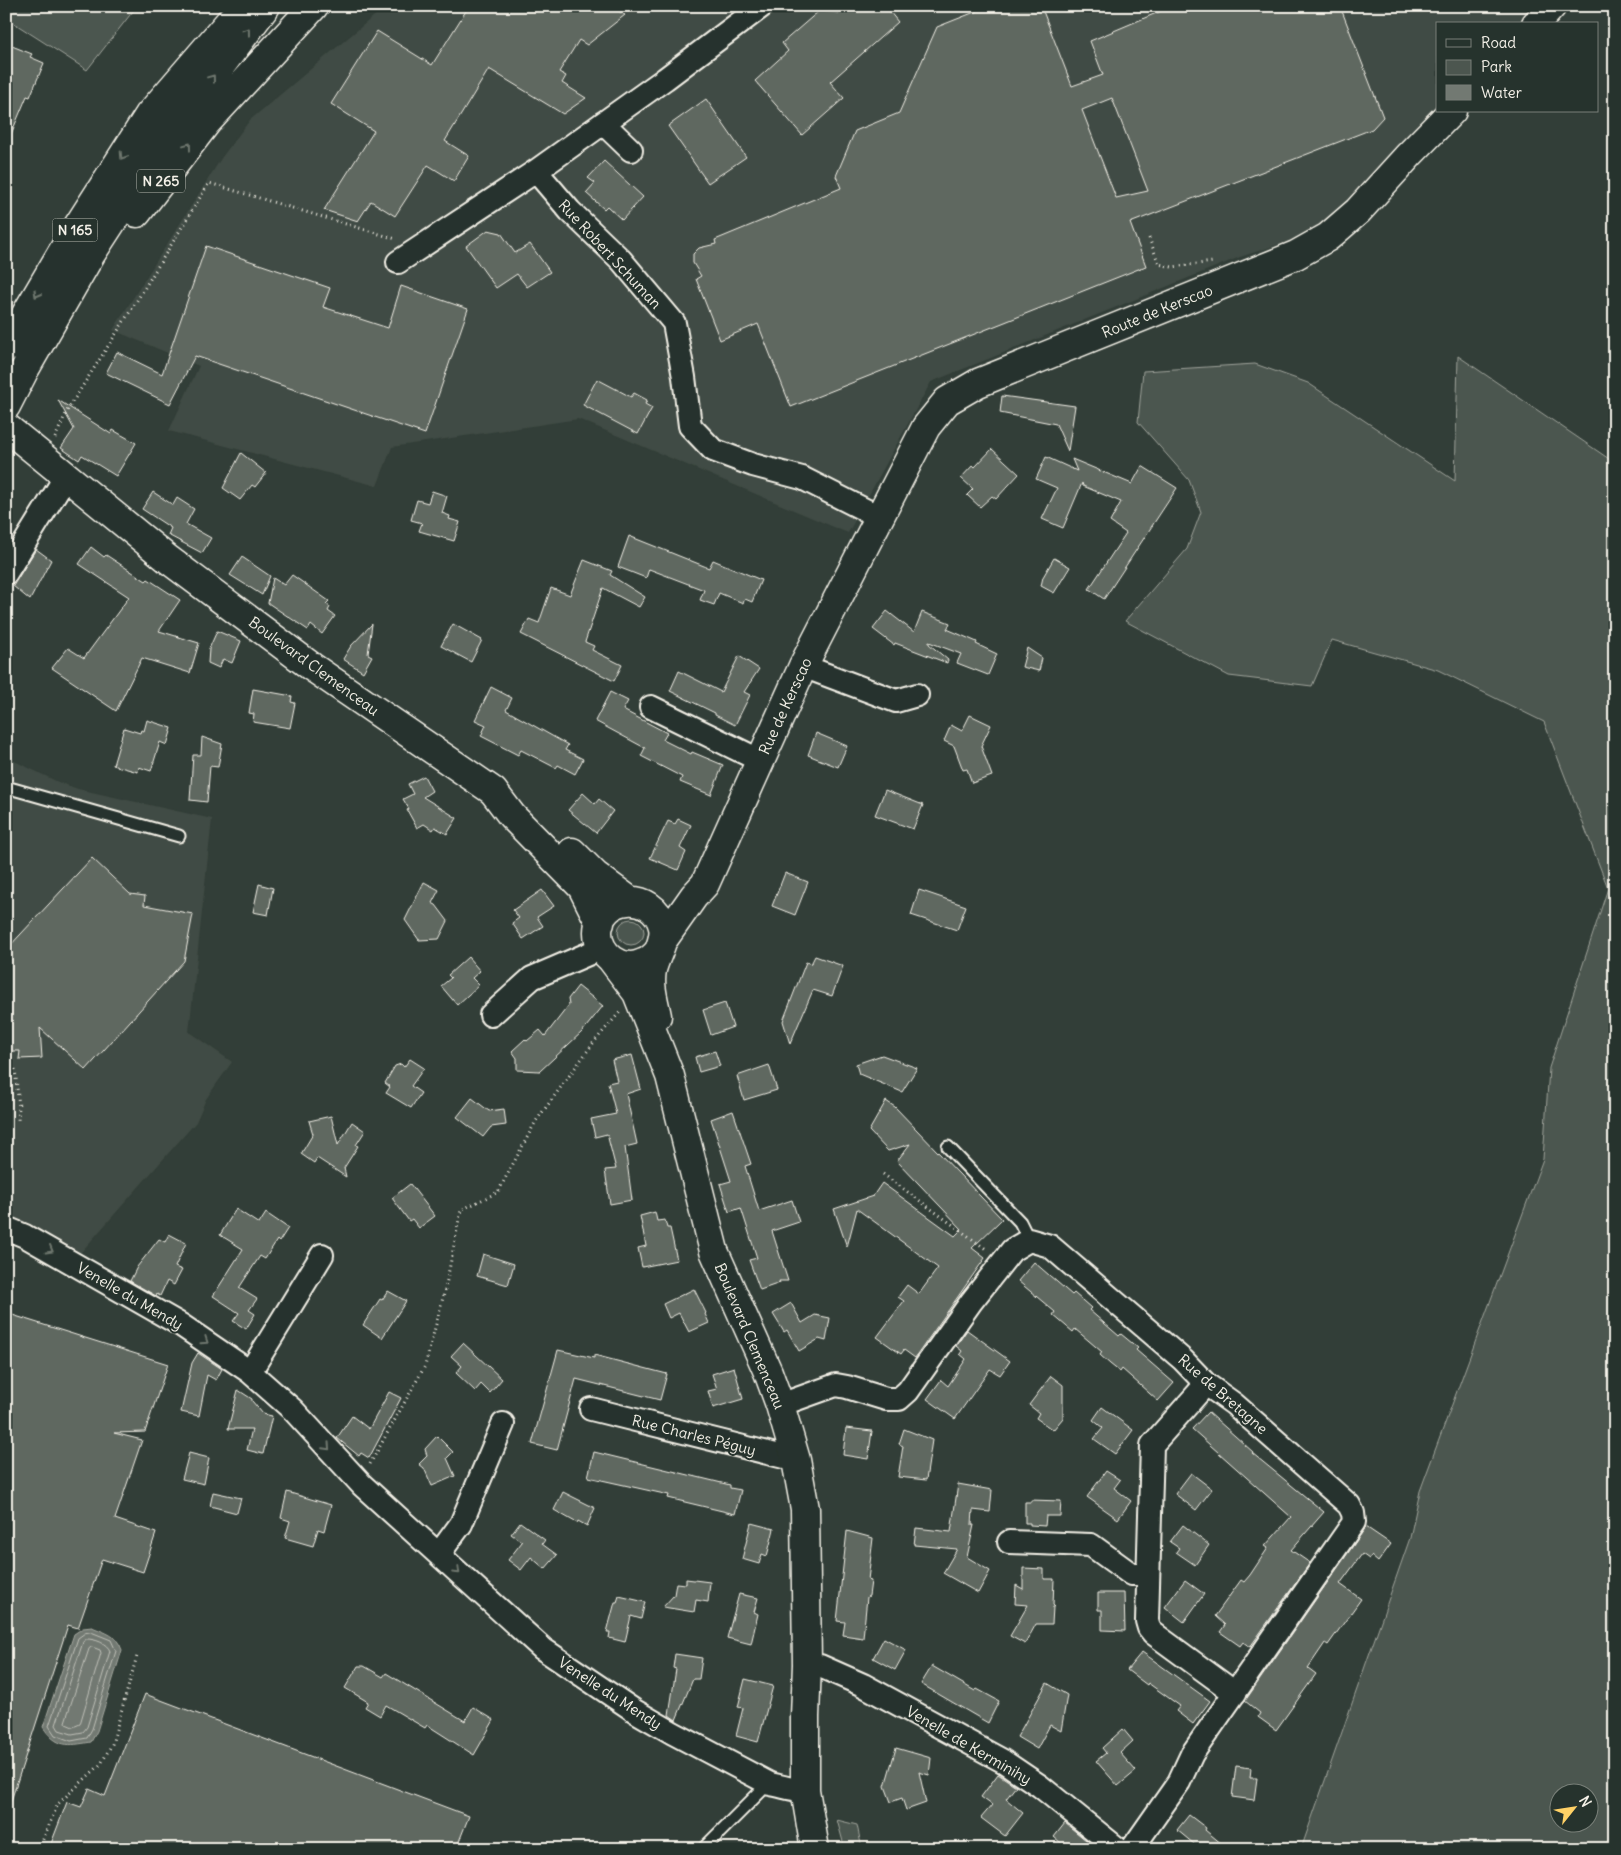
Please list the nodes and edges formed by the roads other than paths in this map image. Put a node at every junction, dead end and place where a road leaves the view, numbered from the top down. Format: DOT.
graph roads {
  1 [pos="223,6"];
  2 [pos="243,6"];
  3 [pos="266,6"];
  4 [pos="314,6"];
  5 [pos="762,6"];
  6 [pos="1552,6"];
  7 [pos="1538,22"];
  8 [pos="1451,112"];
  9 [pos="149,115"];
  10 [pos="602,123"];
  11 [pos="631,150"];
  12 [pos="536,171"];
  13 [pos="399,251"];
  14 [pos="6,348"];
  15 [pos="26,369"];
  16 [pos="6,406"];
  17 [pos="6,426"];
  18 [pos="51,463"];
  19 [pos="879,517"];
  20 [pos="6,573"];
  21 [pos="803,666"];
  22 [pos="917,696"];
  23 [pos="651,707"];
  24 [pos="761,761"];
  25 [pos="6,787"];
  26 [pos="493,791"];
  27 [pos="179,836"];
  28 [pos="694,896"];
  29 [pos="637,902"];
  30 [pos="605,944"];
  31 [pos="661,946"];
  32 [pos="491,1015"];
  33 [pos="670,1076"];
  34 [pos="948,1147"];
  35 [pos="6,1228"];
  36 [pos="1029,1240"];
  37 [pos="322,1256"];
  38 [pos="250,1372"];
  39 [pos="1206,1384"];
  40 [pos="780,1405"];
  41 [pos="591,1409"];
  42 [pos="503,1424"];
  43 [pos="796,1460"];
  44 [pos="1008,1542"];
  45 [pos="439,1554"];
  46 [pos="1148,1574"];
  47 [pos="807,1664"];
  48 [pos="1231,1699"];
  49 [pos="770,1784"];
  50 [pos="805,1790"];
  51 [pos="703,1849"];
  52 [pos="815,1849"];
  53 [pos="1118,1849"];
  54 [pos="1132,1849"];
  1 -- 9 [label="main road"];
  2 -- 9 [label="main road, N 165"];
  15 -- 3 [label="main road, N 165, one-way"];
  15 -- 4 [label="main road, N 265, one-way"];
  5 -- 10 [label="street"];
  6 -- 7 [label="main road"];
  8 -- 19 [label="main road, Route de Kerscao"];
  9 -- 14 [label="main road, N 165, one-way"];
  10 -- 11 [label="street"];
  10 -- 12 [label="street"];
  12 -- 13 [label="street"];
  12 -- 19 [label="street, Rue Robert Schuman"];
  15 -- 16 [label="main road, N 165"];
  17 -- 18 [label="main road, Boulevard Clemenceau"];
  18 -- 20 [label="street"];
  18 -- 26 [label="main road, Boulevard Clemenceau"];
  19 -- 21 [label="main road, Rue de Kerscao"];
  21 -- 22 [label="street"];
  21 -- 24 [label="main road, Rue de Kerscao"];
  23 -- 24 [label="street"];
  24 -- 28 [label="main road, Rue de Kerscao"];
  25 -- 27 [label="lane"];
  26 -- 29 [label="main road"];
  26 -- 30 [label="main road, Boulevard Clemenceau"];
  28 -- 29 [label="main road"];
  28 -- 31 [label="main road, Rue de Kerscao"];
  29 -- 30 [label="main road"];
  29 -- 31 [label="main road"];
  30 -- 31 [label="main road"];
  30 -- 32 [label="street"];
  30 -- 33 [label="main road, Boulevard Clemenceau"];
  31 -- 33 [label="main road"];
  33 -- 40 [label="main road, Boulevard Clemenceau"];
  34 -- 36 [label="lane"];
  35 -- 38 [label="street, Venelle du Mendy, one-way"];
  36 -- 39 [label="street, Rue de Bretagne"];
  36 -- 40 [label="street"];
  37 -- 38 [label="street"];
  38 -- 45 [label="street, Venelle du Mendy, one-way"];
  39 -- 46 [label="street"];
  39 -- 48 [label="street, Rue de Bretagne"];
  40 -- 43 [label="main road, Boulevard Clemenceau"];
  41 -- 43 [label="street, Rue Charles Péguy"];
  42 -- 45 [label="street"];
  43 -- 47 [label="main road, Boulevard Clemenceau"];
  44 -- 46 [label="street"];
  45 -- 49 [label="street, Venelle du Mendy, one-way"];
  46 -- 48 [label="street"];
  47 -- 50 [label="main road, Boulevard Clemenceau"];
  47 -- 53 [label="street, Venelle de Kerminihy"];
  48 -- 54 [label="street, Rue de Bretagne"];
  49 -- 50 [label="street, Venelle du Mendy"];
  49 -- 51 [label="lane"];
  50 -- 52 [label="main road, Boulevard Clemenceau"];
}
